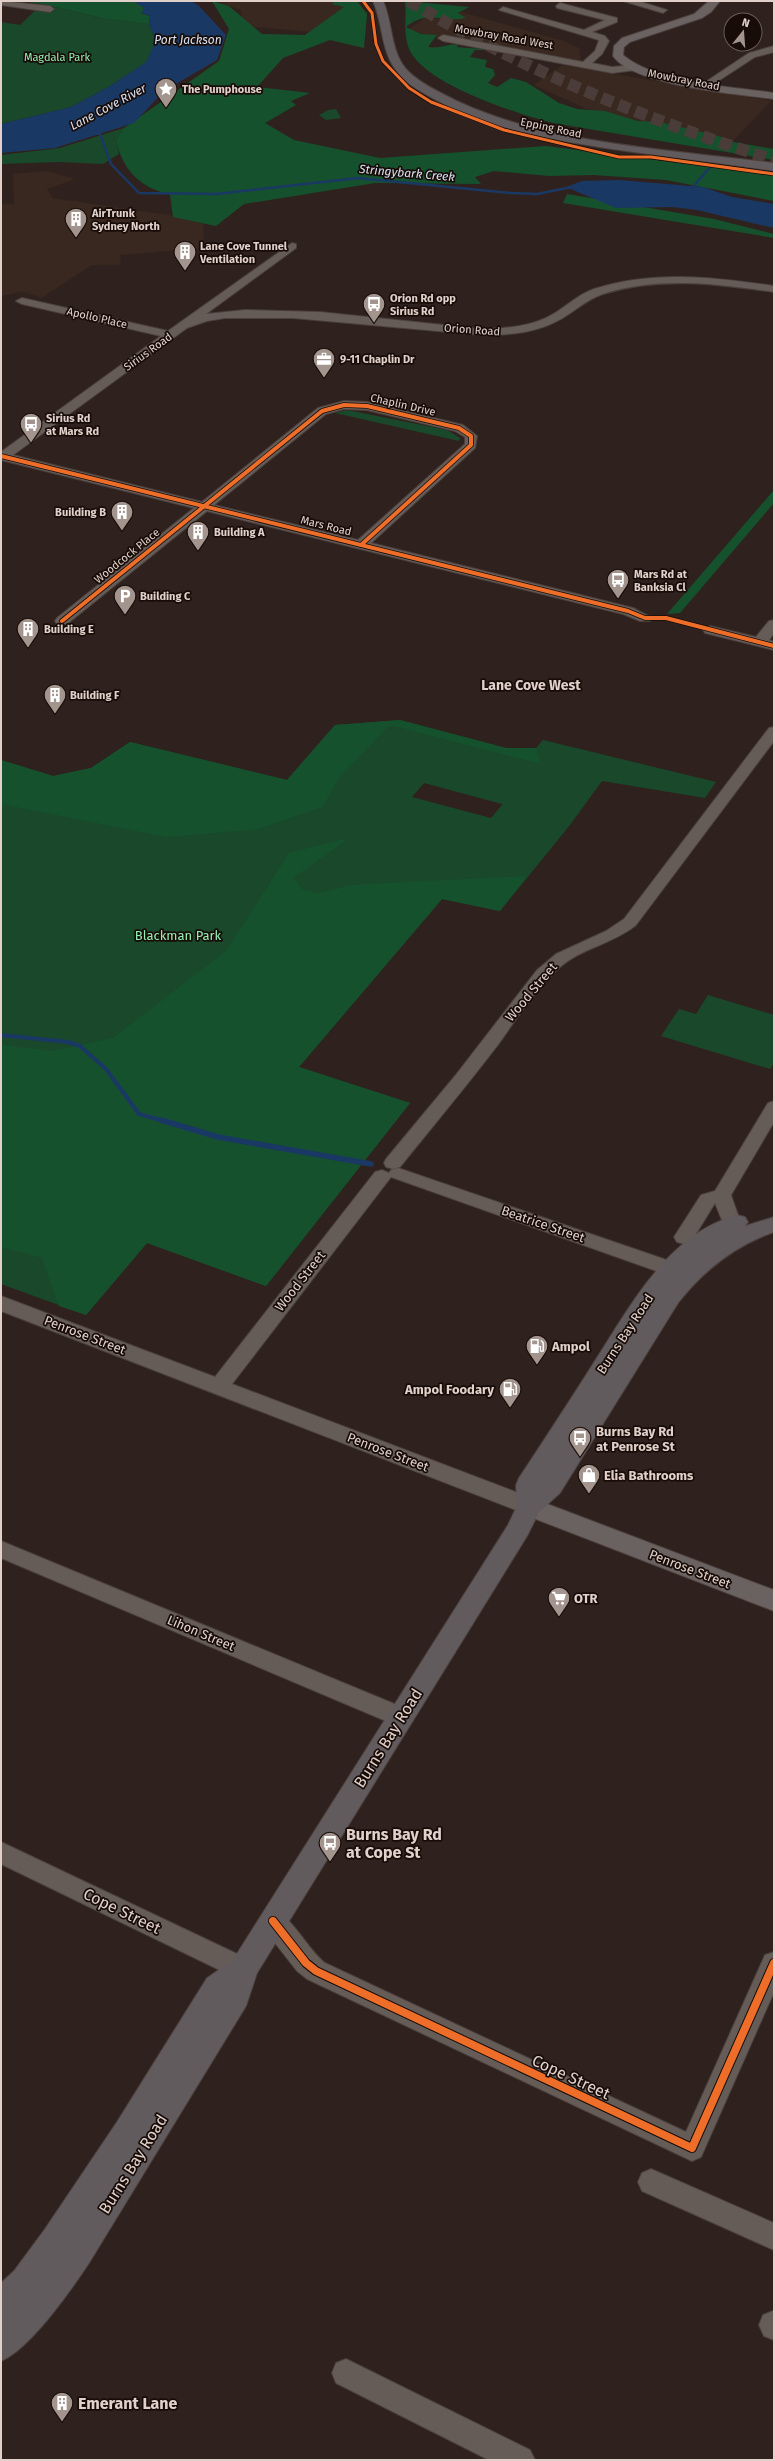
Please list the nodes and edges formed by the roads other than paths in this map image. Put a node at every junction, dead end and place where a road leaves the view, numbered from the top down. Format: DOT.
graph roads {
  1 [pos="378,1"];
  2 [pos="572,1"];
  3 [pos="626,1"];
  4 [pos="1,2"];
  5 [pos="712,2"];
  6 [pos="387,5"];
  7 [pos="554,8"];
  8 [pos="50,9"];
  9 [pos="503,10"];
  10 [pos="663,10"];
  11 [pos="530,18"];
  12 [pos="588,31"];
  13 [pos="443,38"];
  14 [pos="774,49"];
  15 [pos="586,64"];
  16 [pos="629,66"];
  17 [pos="706,85"];
  18 [pos="774,96"];
  19 [pos="636,146"];
  20 [pos="774,163"];
  21 [pos="774,167"];
  22 [pos="292,246"];
  23 [pos="774,290"];
  24 [pos="22,301"];
  25 [pos="186,325"];
  26 [pos="172,335"];
  27 [pos="2,456"];
  28 [pos="205,506"];
  29 [pos="361,545"];
  30 [pos="645,618"];
  31 [pos="62,622"];
  32 [pos="774,624"];
  33 [pos="710,630"];
  34 [pos="760,642"];
  35 [pos="774,646"];
  36 [pos="774,731"];
  37 [pos="771,1118"];
  38 [pos="391,1171"];
  39 [pos="722,1195"];
  40 [pos="774,1210"];
  41 [pos="774,1224"];
  42 [pos="737,1230"];
  43 [pos="684,1237"];
  44 [pos="678,1271"];
  45 [pos="1,1303"];
  46 [pos="219,1387"];
  47 [pos="529,1506"];
  48 [pos="1,1549"];
  49 [pos="774,1601"];
  50 [pos="401,1718"];
  51 [pos="1,1852"];
  52 [pos="274,1921"];
  53 [pos="774,1964"];
  54 [pos="243,1969"];
  55 [pos="651,2182"];
  56 [pos="774,2237"];
  57 [pos="1,2306"];
  58 [pos="1,2345"];
  59 [pos="346,2373"];
  60 [pos="520,2460"];
  1 -- 6 [label="main road, Epping Road"];
  2 -- 7 [label="street"];
  3 -- 10 [label="street"];
  4 -- 8 [label="street"];
  5 -- 16 [label="main road"];
  6 -- 19 [label="main road, Epping Road"];
  6 -- 19 [label="main road, Epping Road"];
  7 -- 11 [label="street"];
  7 -- 12 [label="street"];
  9 -- 11 [label="street"];
  11 -- 15 [label="street"];
  13 -- 15 [label="street, Mowbray Road West"];
  14 -- 17 [label="street"];
  15 -- 16 [label="street, Mowbray Road West"];
  16 -- 17 [label="main road, Mowbray Road"];
  17 -- 18 [label="main road, Mowbray Road"];
  19 -- 20 [label="main road, Epping Road"];
  19 -- 21 [label="main road, Epping Road"];
  22 -- 25 [label="street, Sirius Road"];
  23 -- 25 [label="street, Orion Road"];
  24 -- 26 [label="street, Apollo Place"];
  25 -- 26 [label="street, Sirius Road"];
  26 -- 27 [label="street, Sirius Road"];
  27 -- 28 [label="street, Mars Road"];
  28 -- 29 [label="street, Mars Road"];
  28 -- 29 [label="street, Chaplin Drive"];
  28 -- 31 [label="street, Woodcock Place"];
  29 -- 30 [label="street, Mars Road"];
  32 -- 34 [label="street"];
  33 -- 34 [label="street"];
  34 -- 35 [label="street"];
  36 -- 38 [label="street, Wood Street"];
  37 -- 39 [label="street"];
  38 -- 44 [label="street, Beatrice Street"];
  38 -- 46 [label="street, Wood Street"];
  39 -- 42 [label="street"];
  39 -- 43 [label="street"];
  40 -- 42 [label="main road, Burns Bay Road"];
  41 -- 42 [label="main road, Burns Bay Road"];
  42 -- 44 [label="main road, Burns Bay Road"];
  44 -- 47 [label="main road, Burns Bay Road"];
  45 -- 46 [label="street, Penrose Street"];
  46 -- 47 [label="street, Penrose Street"];
  47 -- 49 [label="main road, Penrose Street"];
  47 -- 50 [label="main road, Burns Bay Road"];
  48 -- 50 [label="street, Lihon Street"];
  50 -- 52 [label="main road, Burns Bay Road"];
  51 -- 54 [label="street, Cope Street"];
  52 -- 53 [label="street, Cope Street"];
  52 -- 54 [label="main road, Burns Bay Road"];
  54 -- 57 [label="main road, Burns Bay Road"];
  54 -- 58 [label="main road, Burns Bay Road"];
  55 -- 56 [label="street"];
  59 -- 60 [label="street"];
}
